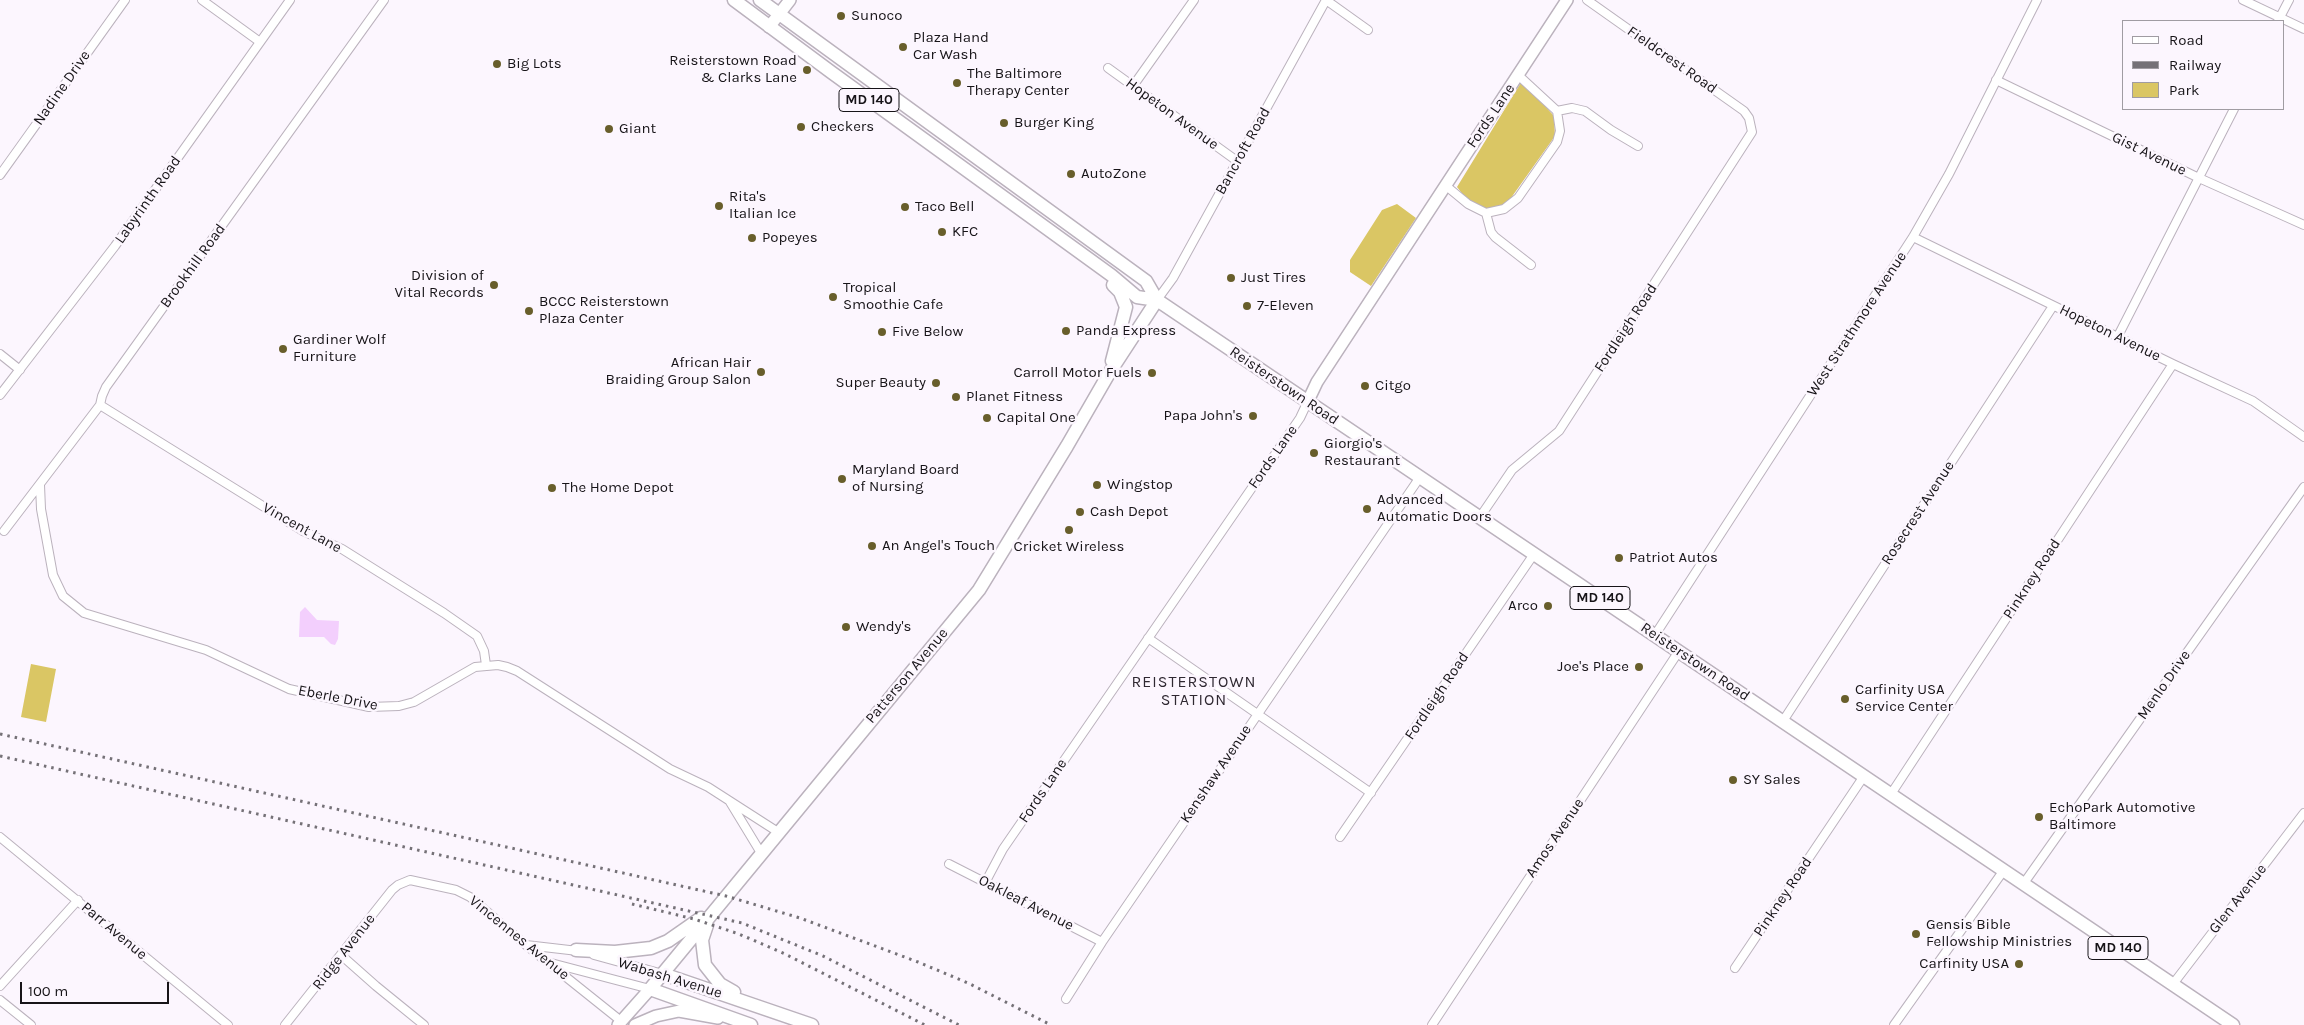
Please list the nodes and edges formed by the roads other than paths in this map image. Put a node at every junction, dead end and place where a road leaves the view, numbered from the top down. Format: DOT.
graph roads {
  1 [pos="125,0"];
  2 [pos="202,0"];
  3 [pos="290,0"];
  4 [pos="384,0"];
  5 [pos="734,0"];
  6 [pos="760,0"];
  7 [pos="790,0"];
  8 [pos="1194,0"];
  9 [pos="1326,0"];
  10 [pos="1567,0"];
  11 [pos="1587,0"];
  12 [pos="2037,0"];
  13 [pos="2243,0"];
  14 [pos="2289,0"];
  15 [pos="779,15"];
  16 [pos="2279,20"];
  17 [pos="2284,22"];
  18 [pos="769,27"];
  19 [pos="2304,29"];
  20 [pos="1368,30"];
  21 [pos="260,42"];
  22 [pos="1108,68"];
  23 [pos="1518,75"];
  24 [pos="1996,80"];
  25 [pos="1133,86"];
  26 [pos="2233,110"];
  27 [pos="1557,111"];
  28 [pos="895,119"];
  29 [pos="1752,124"];
  30 [pos="948,139"];
  31 [pos="1638,146"];
  32 [pos="1237,161"];
  33 [pos="0,175"];
  34 [pos="2199,178"];
  35 [pos="1446,185"];
  36 [pos="1486,213"];
  37 [pos="2304,225"];
  38 [pos="1050,231"];
  39 [pos="1913,237"];
  40 [pos="1531,265"];
  41 [pos="1157,300"];
  42 [pos="2053,306"];
  43 [pos="2118,336"];
  44 [pos="0,354"];
  45 [pos="2173,364"];
  46 [pos="20,370"];
  47 [pos="1108,375"];
  48 [pos="0,395"];
  49 [pos="1308,401"];
  50 [pos="100,405"];
  51 [pos="2304,437"];
  52 [pos="1420,477"];
  53 [pos="40,485"];
  54 [pos="2304,487"];
  55 [pos="1480,517"];
  56 [pos="4,531"];
  57 [pos="1534,554"];
  58 [pos="1655,635"];
  59 [pos="1148,638"];
  60 [pos="1679,651"];
  61 [pos="486,665"];
  62 [pos="1257,714"];
  63 [pos="1783,721"];
  64 [pos="1864,776"];
  65 [pos="1371,792"];
  66 [pos="1891,794"];
  67 [pos="729,800"];
  68 [pos="2304,813"];
  69 [pos="778,832"];
  70 [pos="0,837"];
  71 [pos="1340,838"];
  72 [pos="761,853"];
  73 [pos="950,864"];
  74 [pos="2004,870"];
  75 [pos="405,882"];
  76 [pos="985,882"];
  77 [pos="2024,883"];
  78 [pos="78,900"];
  79 [pos="719,904"];
  80 [pos="1102,942"];
  81 [pos="526,945"];
  82 [pos="576,950"];
  83 [pos="341,955"];
  84 [pos="547,962"];
  85 [pos="1735,968"];
  86 [pos="662,974"];
  87 [pos="2173,984"];
  88 [pos="0,986"];
  89 [pos="650,989"];
  90 [pos="1066,999"];
  91 [pos="0,1000"];
  92 [pos="767,1010"];
  93 [pos="620,1023"];
  94 [pos="31,1025"];
  95 [pos="228,1025"];
  96 [pos="285,1025"];
  97 [pos="424,1025"];
  98 [pos="635,1025"];
  99 [pos="746,1025"];
  100 [pos="751,1025"];
  101 [pos="812,1025"];
  102 [pos="1432,1025"];
  103 [pos="1894,1025"];
  104 [pos="2233,1025"];
  1 -- 33 [label="street, Nadine Drive"];
  2 -- 21 [label="street"];
  3 -- 21 [label="street, Labyrinth Road"];
  4 -- 50 [label="street, Brookhill Road"];
  5 -- 18 [label="main road, Reisterstown Road / MD 140"];
  6 -- 15 [label="main road, Reisterstown Road / MD 140"];
  7 -- 15 [label="street"];
  8 -- 25 [label="street"];
  9 -- 20 [label="street"];
  9 -- 32 [label="street, Bancroft Road"];
  10 -- 23 [label="street, Fords Lane"];
  11 -- 29 [label="street, Fieldcrest Road"];
  12 -- 24 [label="street, West Strathmore Avenue"];
  13 -- 16 [label="street"];
  14 -- 16 [label="street"];
  15 -- 18 [label="street"];
  15 -- 30 [label="main road, Reisterstown Road / MD 140"];
  17 -- 19 [label="street"];
  18 -- 28 [label="main road, Reisterstown Road / MD 140"];
  21 -- 46 [label="street, Labyrinth Road"];
  22 -- 25 [label="street, Hopeton Avenue"];
  23 -- 27 [label="street"];
  23 -- 35 [label="street, Fords Lane"];
  24 -- 34 [label="street, Gist Avenue"];
  24 -- 39 [label="street, West Strathmore Avenue"];
  25 -- 32 [label="street, Hopeton Avenue"];
  26 -- 34 [label="street"];
  27 -- 31 [label="street"];
  27 -- 36 [label="street"];
  28 -- 30 [label="main road"];
  28 -- 38 [label="main road, Reisterstown Road / MD 140"];
  29 -- 55 [label="street, Fordleigh Road"];
  30 -- 41 [label="main road, Reisterstown Road / MD 140"];
  32 -- 41 [label="street, Bancroft Road"];
  34 -- 37 [label="street, Gist Avenue"];
  34 -- 43 [label="street"];
  35 -- 36 [label="street"];
  35 -- 49 [label="street, Fords Lane"];
  36 -- 40 [label="street"];
  38 -- 41 [label="main road, Reisterstown Road / MD 140"];
  38 -- 47 [label="main road"];
  39 -- 42 [label="street, Hopeton Avenue"];
  39 -- 58 [label="street, West Strathmore Avenue"];
  41 -- 47 [label="main road, Patterson Avenue"];
  41 -- 49 [label="main road, Reisterstown Road / MD 140"];
  42 -- 43 [label="street, Hopeton Avenue"];
  42 -- 63 [label="street, Rosecrest Avenue"];
  43 -- 45 [label="street, Hopeton Avenue"];
  44 -- 46 [label="street"];
  45 -- 51 [label="street, Hopeton Avenue"];
  45 -- 66 [label="street, Pinkney Road"];
  46 -- 48 [label="street, Labyrinth Road"];
  47 -- 69 [label="main road, Patterson Avenue"];
  49 -- 52 [label="main road, Reisterstown Road / MD 140"];
  49 -- 59 [label="street, Fords Lane"];
  50 -- 53 [label="street, Brookhill Road"];
  50 -- 61 [label="street, Vincent Lane"];
  52 -- 55 [label="main road, Reisterstown Road / MD 140"];
  52 -- 62 [label="street, Kenshaw Avenue"];
  53 -- 56 [label="street, Brookhill Road"];
  53 -- 61 [label="street, Eberle Drive"];
  54 -- 77 [label="street, Menlo Drive"];
  55 -- 57 [label="main road, Reisterstown Road / MD 140"];
  57 -- 58 [label="main road, Reisterstown Road / MD 140"];
  57 -- 65 [label="street, Fordleigh Road"];
  58 -- 60 [label="main road, Reisterstown Road / MD 140"];
  59 -- 62 [label="street"];
  59 -- 76 [label="street, Fords Lane"];
  60 -- 63 [label="main road, Reisterstown Road / MD 140"];
  60 -- 102 [label="street, Amos Avenue"];
  61 -- 67 [label="street"];
  62 -- 65 [label="street"];
  62 -- 80 [label="street, Kenshaw Avenue"];
  63 -- 64 [label="main road, Reisterstown Road / MD 140"];
  64 -- 66 [label="main road, Reisterstown Road / MD 140"];
  64 -- 85 [label="street, Pinkney Road"];
  65 -- 71 [label="street, Fordleigh Road"];
  66 -- 74 [label="main road, Reisterstown Road / MD 140"];
  67 -- 69 [label="street"];
  67 -- 72 [label="street"];
  68 -- 87 [label="street, Glen Avenue"];
  69 -- 72 [label="main road, Patterson Avenue"];
  70 -- 78 [label="street, Parr Avenue"];
  72 -- 79 [label="main road, Patterson Avenue"];
  73 -- 76 [label="street, Oakleaf Avenue"];
  74 -- 77 [label="main road, Reisterstown Road / MD 140"];
  74 -- 103 [label="street"];
  75 -- 81 [label="street, Vincennes Avenue"];
  75 -- 83 [label="street, Ridge Avenue"];
  76 -- 80 [label="street, Oakleaf Avenue"];
  77 -- 87 [label="main road, Reisterstown Road / MD 140"];
  78 -- 88 [label="street"];
  78 -- 95 [label="street, Parr Avenue"];
  79 -- 82 [label="main road"];
  79 -- 86 [label="main road, Patterson Avenue"];
  79 -- 92 [label="main road"];
  80 -- 90 [label="street, Kenshaw Avenue"];
  81 -- 82 [label="street, Wabash Avenue"];
  81 -- 84 [label="street, Vincennes Avenue"];
  82 -- 86 [label="street, Wabash Avenue"];
  83 -- 96 [label="street, Ridge Avenue"];
  83 -- 97 [label="street"];
  84 -- 89 [label="street, Wabash Avenue"];
  84 -- 93 [label="street, Vincennes Avenue"];
  86 -- 89 [label="main road, Patterson Avenue"];
  86 -- 92 [label="main road, Wabash Avenue"];
  87 -- 104 [label="main road, Reisterstown Road / MD 140"];
  89 -- 93 [label="street, Patterson Avenue"];
  89 -- 100 [label="main road, Wabash Avenue"];
  91 -- 94 [label="street"];
  92 -- 101 [label="main road, Wabash Avenue"];
  98 -- 99 [label="street"];
}
